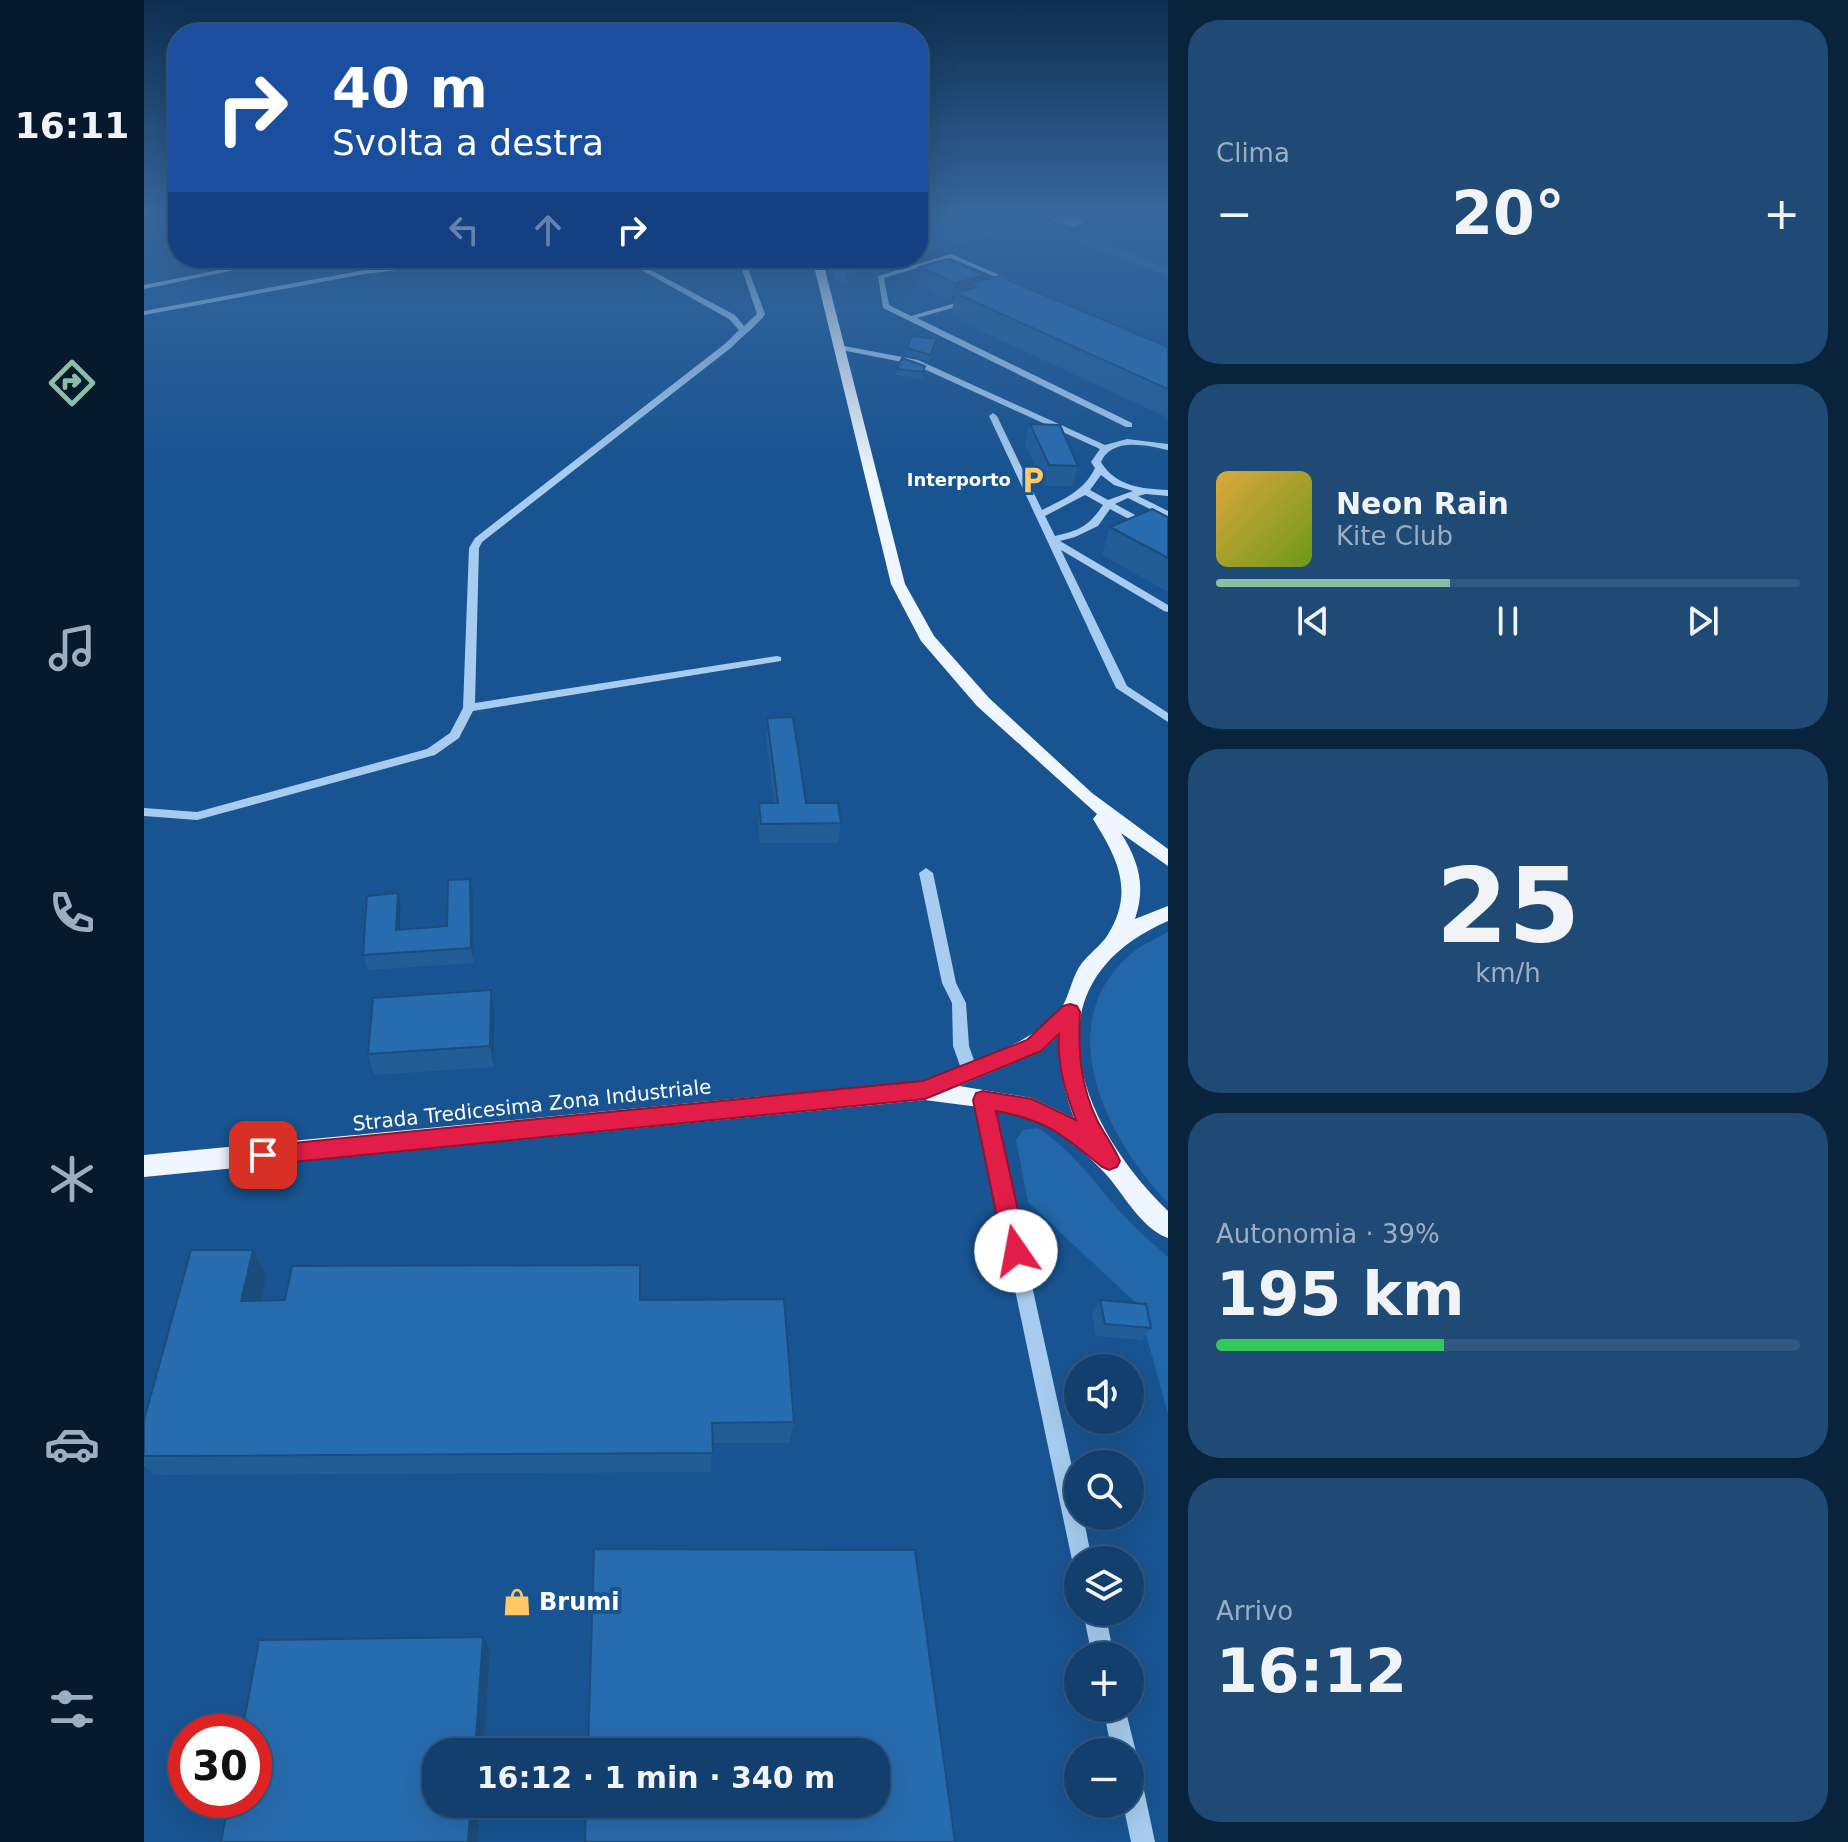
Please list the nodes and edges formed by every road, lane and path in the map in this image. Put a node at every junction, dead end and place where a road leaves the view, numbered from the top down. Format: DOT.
graph roads {
  1 [pos="214,300"];
  2 [pos="701,300"];
  3 [pos="756,300"];
  4 [pos="827,300"];
  5 [pos="885,300"];
  6 [pos="971,300"];
  7 [pos="144,313"];
  8 [pos="911,318"];
  9 [pos="743,330"];
  10 [pos="839,347"];
  11 [pos="993,416"];
  12 [pos="1129,425"];
  13 [pos="1168,445"];
  14 [pos="1105,448"];
  15 [pos="1099,469"];
  16 [pos="1085,491"];
  17 [pos="1148,492"];
  18 [pos="1167,493"];
  19 [pos="1129,495"];
  20 [pos="1108,504"];
  21 [pos="1040,515"];
  22 [pos="1168,515"];
  23 [pos="1168,537"];
  24 [pos="1052,540"];
  25 [pos="1168,609"];
  26 [pos="777,659"];
  27 [pos="469,708"];
  28 [pos="1168,718"];
  29 [pos="1086,797"];
  30 [pos="144,812"];
  31 [pos="1168,859"];
  32 [pos="926,873"];
  33 [pos="1168,913"];
  34 [pos="1111,943"];
  35 [pos="1070,1012"];
  36 [pos="970,1072"];
  37 [pos="925,1090"];
  38 [pos="983,1100"];
  39 [pos="1109,1161"];
  40 [pos="144,1166"];
  41 [pos="1168,1227"];
  42 [pos="1079,1546"];
  43 [pos="1138,1818"];
  44 [pos="1143,1842"];
  1 -- 7 [label="street"];
  2 -- 9 [label="street"];
  3 -- 9 [label="street"];
  4 -- 10 [label="main road"];
  5 -- 8 [label="street"];
  6 -- 8 [label="street"];
  8 -- 12 [label="street"];
  9 -- 27 [label="street"];
  10 -- 14 [label="street"];
  10 -- 29 [label="main road"];
  11 -- 21 [label="street"];
  13 -- 14 [label="street"];
  14 -- 15 [label="street"];
  15 -- 16 [label="street"];
  15 -- 17 [label="street"];
  16 -- 20 [label="street"];
  16 -- 21 [label="street"];
  17 -- 18 [label="street"];
  17 -- 19 [label="street"];
  19 -- 20 [label="street"];
  19 -- 22 [label="street"];
  20 -- 23 [label="street"];
  20 -- 24 [label="street"];
  21 -- 24 [label="street"];
  24 -- 25 [label="street"];
  24 -- 28 [label="street"];
  26 -- 27 [label="street"];
  27 -- 30 [label="street"];
  29 -- 31 [label="main road"];
  29 -- 34 [label="main road"];
  32 -- 36 [label="street"];
  33 -- 34 [label="main road"];
  34 -- 35 [label="main road"];
  35 -- 36 [label="main road"];
  35 -- 39 [label="main road"];
  36 -- 37 [label="main road"];
  37 -- 38 [label="main road"];
  37 -- 40 [label="main road, Strada Tredicesima Zona Industriale"];
  38 -- 39 [label="main road"];
  38 -- 42 [label="street"];
  39 -- 41 [label="main road"];
  43 -- 44 [label="street"];
}
